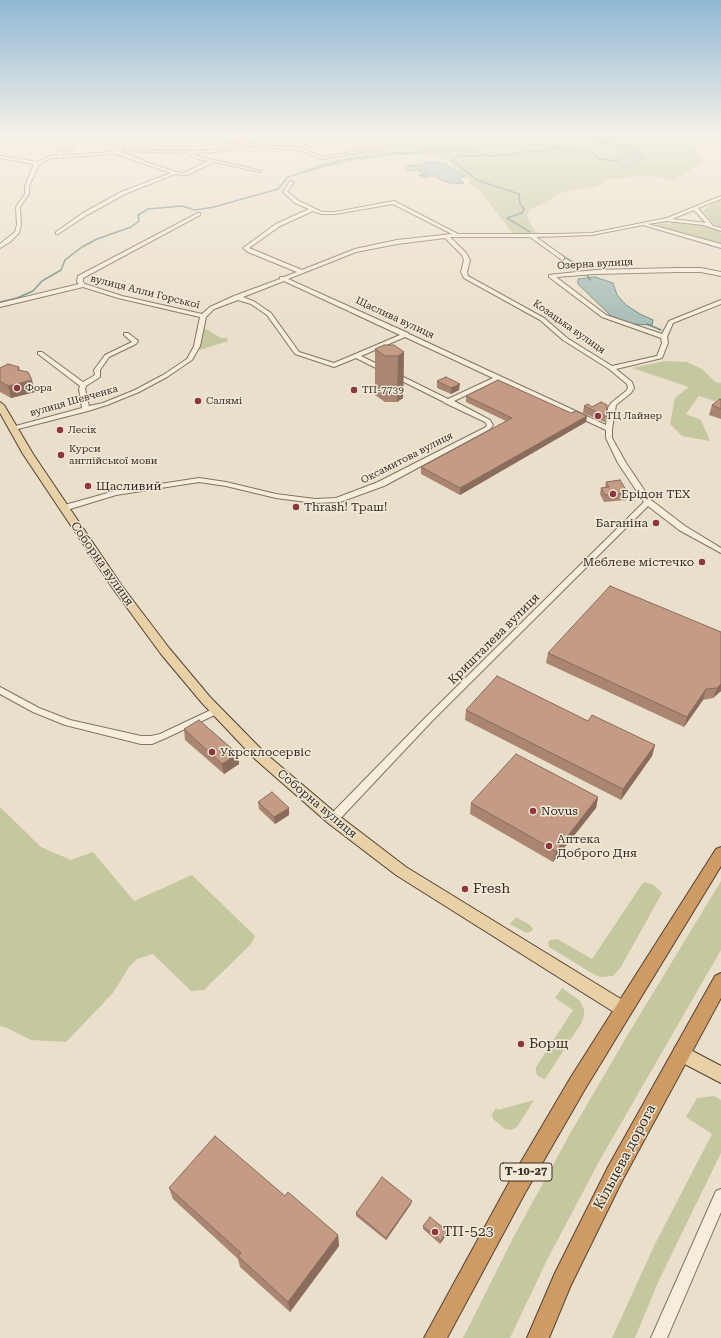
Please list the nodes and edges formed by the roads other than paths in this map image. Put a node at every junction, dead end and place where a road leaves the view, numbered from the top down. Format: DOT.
graph roads {
  1 [pos="25,197"];
  2 [pos="115,197"];
  3 [pos="291,197"];
  4 [pos="720,197"];
  5 [pos="695,207"];
  6 [pos="312,210"];
  7 [pos="198,214"];
  8 [pos="668,219"];
  9 [pos="643,225"];
  10 [pos="712,226"];
  11 [pos="721,230"];
  12 [pos="58,233"];
  13 [pos="457,235"];
  14 [pos="530,235"];
  15 [pos="446,236"];
  16 [pos="0,246"];
  17 [pos="721,246"];
  18 [pos="562,258"];
  19 [pos="300,271"];
  20 [pos="721,274"];
  21 [pos="282,278"];
  22 [pos="83,285"];
  23 [pos="236,297"];
  24 [pos="721,302"];
  25 [pos="0,305"];
  26 [pos="203,316"];
  27 [pos="126,334"];
  28 [pos="406,334"];
  29 [pos="664,337"];
  30 [pos="40,354"];
  31 [pos="357,356"];
  32 [pos="611,368"];
  33 [pos="498,378"];
  34 [pos="83,385"];
  35 [pos="448,402"];
  36 [pos="0,405"];
  37 [pos="86,410"];
  38 [pos="14,428"];
  39 [pos="609,429"];
  40 [pos="648,502"];
  41 [pos="64,508"];
  42 [pos="721,551"];
  43 [pos="0,690"];
  44 [pos="216,711"];
  45 [pos="333,819"];
  46 [pos="721,853"];
  47 [pos="721,981"];
  48 [pos="623,1009"];
  49 [pos="681,1053"];
  50 [pos="721,1075"];
  51 [pos="721,1196"];
  52 [pos="435,1338"];
  53 [pos="538,1338"];
  54 [pos="659,1338"];
  1 -- 16 [label="street"];
  2 -- 12 [label="street"];
  3 -- 6 [label="street"];
  4 -- 5 [label="street"];
  5 -- 8 [label="street"];
  5 -- 10 [label="street"];
  6 -- 13 [label="street"];
  6 -- 19 [label="street"];
  7 -- 22 [label="street, вулиця Алли Горської"];
  8 -- 9 [label="street"];
  8 -- 10 [label="street"];
  9 -- 14 [label="street"];
  9 -- 17 [label="street"];
  10 -- 11 [label="street"];
  13 -- 14 [label="street"];
  13 -- 15 [label="street"];
  14 -- 18 [label="street"];
  15 -- 19 [label="street"];
  15 -- 32 [label="street, Козацька вулиця"];
  19 -- 21 [label="street"];
  20 -- 29 [label="street, Озерна вулиця"];
  21 -- 23 [label="street"];
  21 -- 28 [label="street, Щаслива вулиця"];
  22 -- 25 [label="street, вулиця Алли Горської"];
  22 -- 26 [label="street, вулиця Алли Горської"];
  23 -- 26 [label="street"];
  23 -- 31 [label="street"];
  24 -- 29 [label="street"];
  26 -- 37 [label="street, вулиця Шевченка"];
  27 -- 34 [label="street"];
  28 -- 31 [label="street"];
  28 -- 33 [label="street, Щаслива вулиця"];
  29 -- 32 [label="street"];
  30 -- 34 [label="street"];
  31 -- 35 [label="street, Оксамитова вулиця"];
  32 -- 39 [label="street, Козацька вулиця"];
  33 -- 35 [label="street"];
  33 -- 39 [label="street, Щаслива вулиця"];
  34 -- 37 [label="street"];
  35 -- 41 [label="street, Оксамитова вулиця"];
  36 -- 38 [label="main road, Соборна вулиця"];
  37 -- 38 [label="street, вулиця Шевченка"];
  38 -- 41 [label="main road, Соборна вулиця"];
  39 -- 40 [label="street, Козацька вулиця"];
  40 -- 42 [label="street"];
  40 -- 45 [label="street, Кришталева вулиця"];
  41 -- 44 [label="main road, Соборна вулиця"];
  43 -- 44 [label="street"];
  44 -- 45 [label="main road, Соборна вулиця"];
  45 -- 48 [label="main road, Соборна вулиця"];
  46 -- 48 [label="highway, Т-10-27"];
  47 -- 49 [label="highway, Кільцева дорога"];
  48 -- 52 [label="highway, Т-10-27"];
  49 -- 50 [label="main road"];
  49 -- 53 [label="highway, Кільцева дорога"];
  51 -- 54 [label="street"];
}
